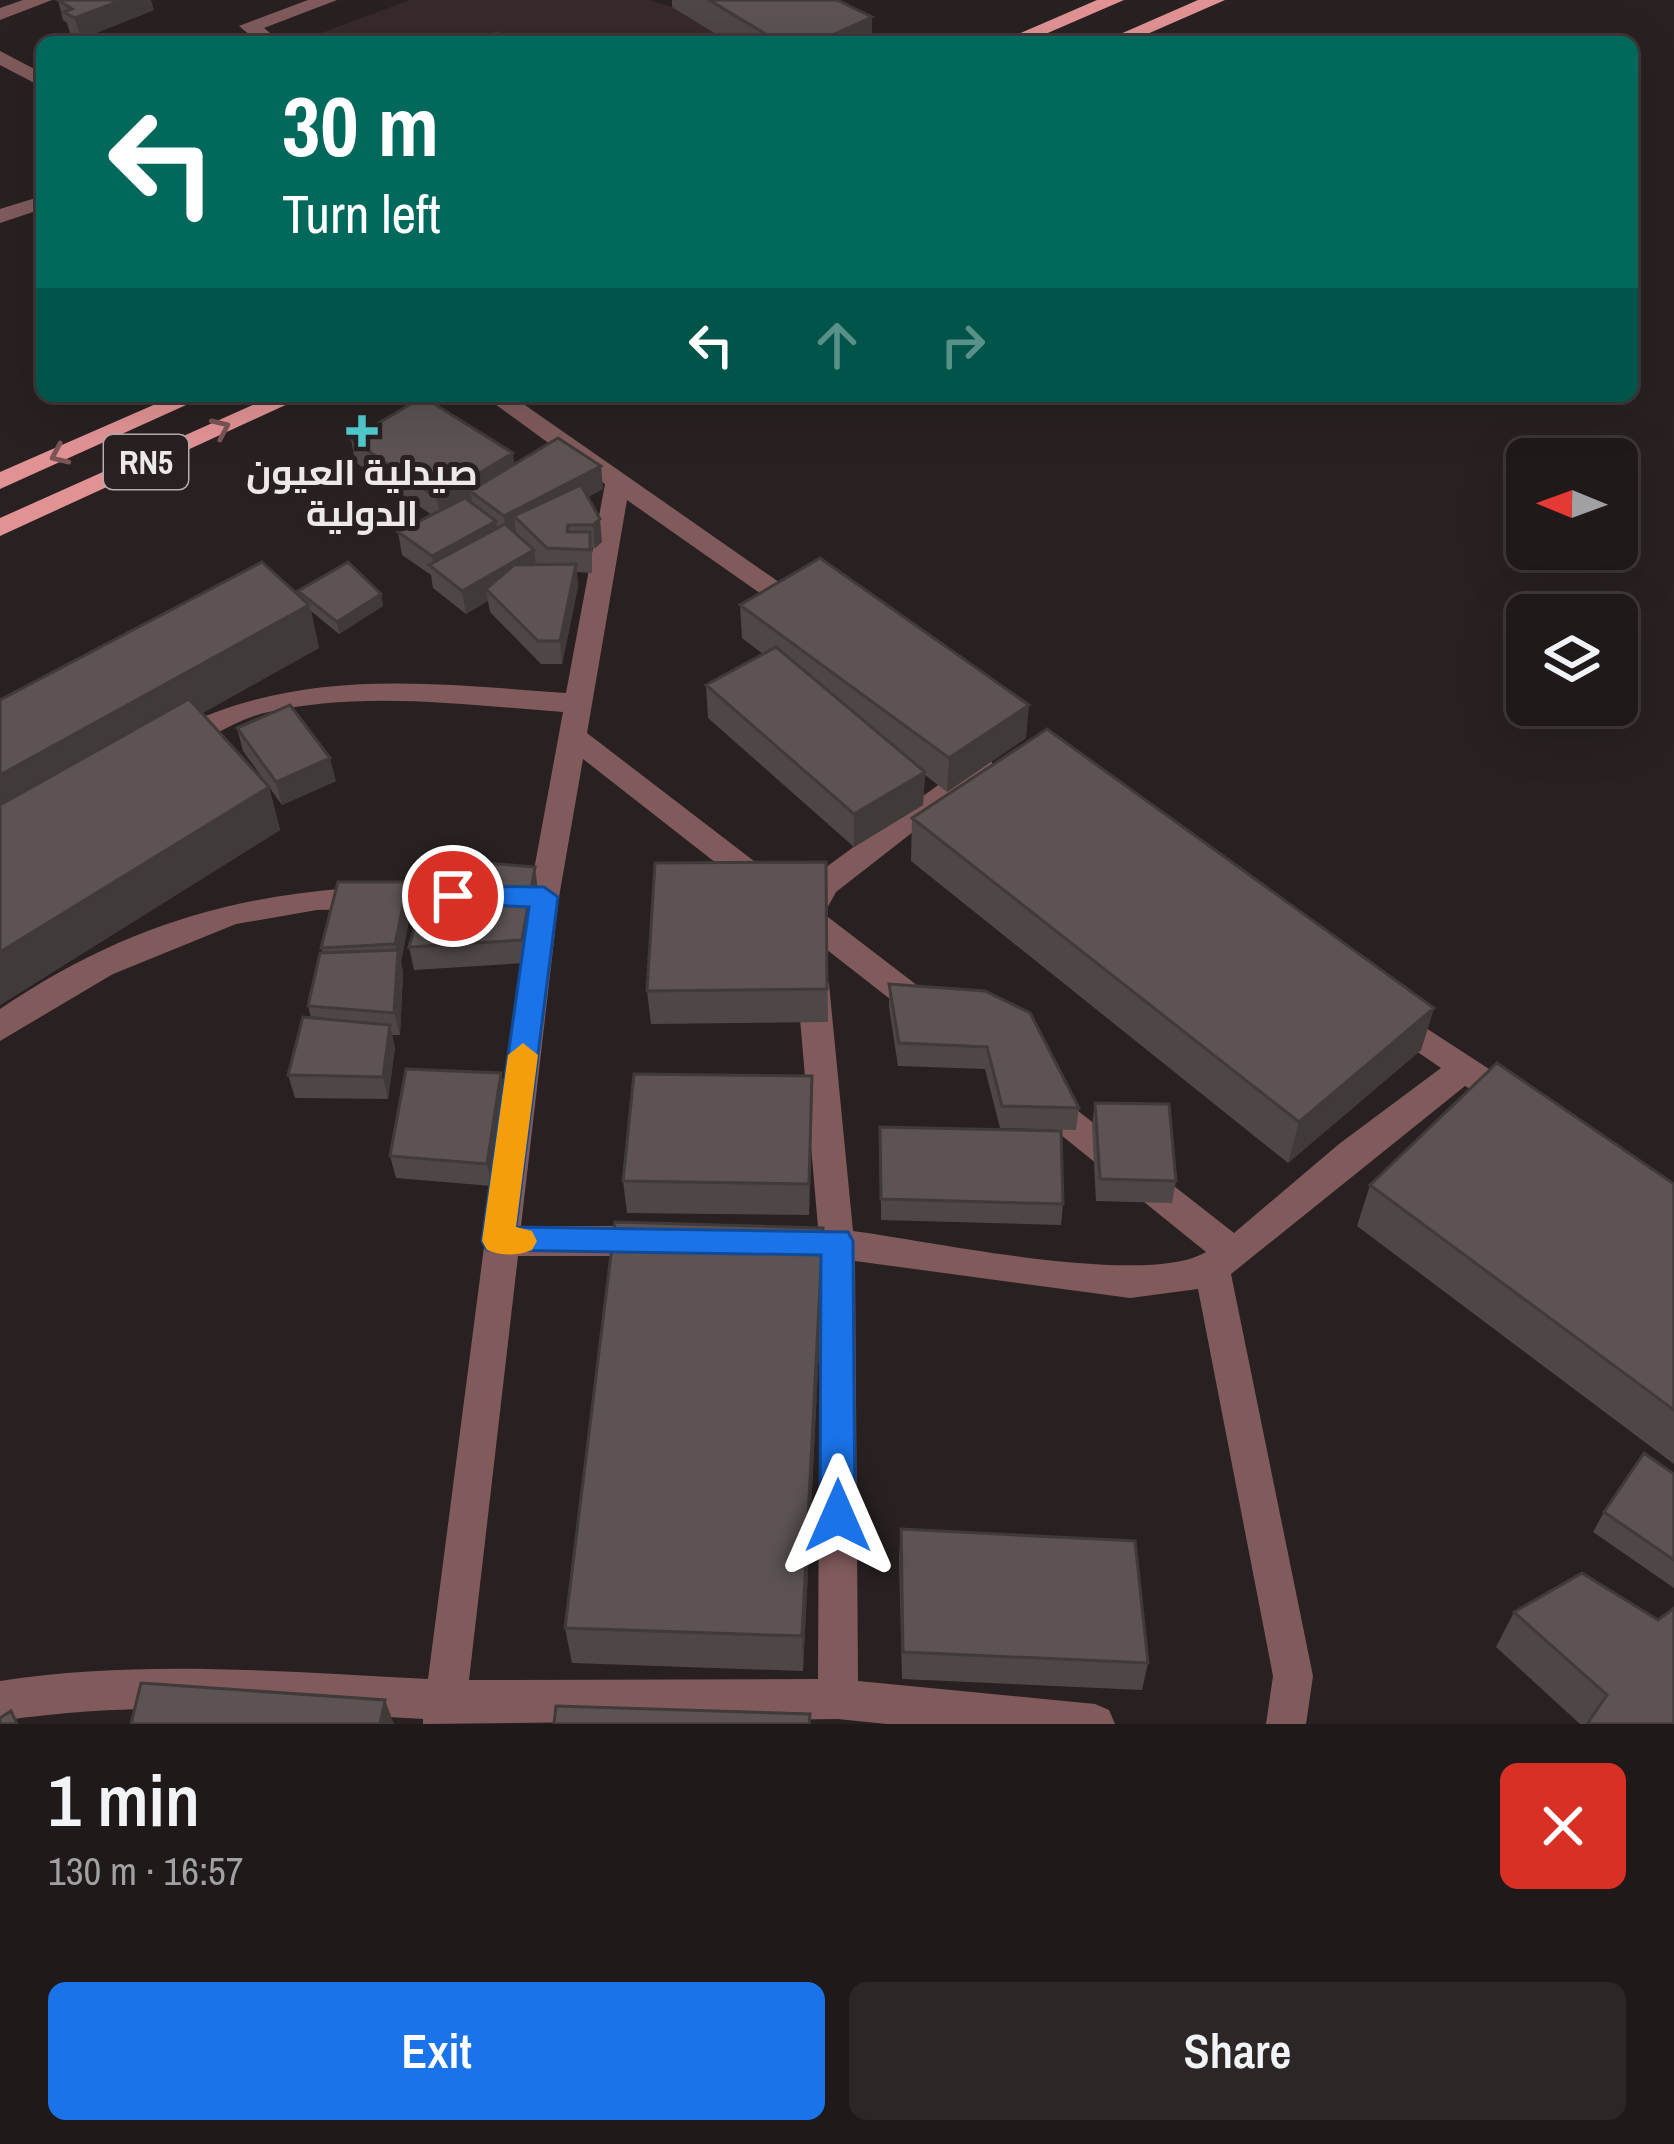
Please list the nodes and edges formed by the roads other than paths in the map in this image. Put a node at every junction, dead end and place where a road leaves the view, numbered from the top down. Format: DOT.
graph roads {
  1 [pos="42,0"];
  2 [pos="327,0"];
  3 [pos="1114,0"];
  4 [pos="1215,0"];
  5 [pos="0,14"];
  6 [pos="263,36"];
  7 [pos="1025,36"];
  8 [pos="1127,36"];
  9 [pos="0,57"];
  10 [pos="36,78"];
  11 [pos="36,204"];
  12 [pos="0,216"];
  13 [pos="180,402"];
  14 [pos="280,402"];
  15 [pos="504,402"];
  16 [pos="0,481"];
  17 [pos="617,484"];
  18 [pos="0,528"];
  19 [pos="831,631"];
  20 [pos="576,720"];
  21 [pos="987,738"];
  22 [pos="155,753"];
  23 [pos="521,897"];
  24 [pos="806,914"];
  25 [pos="1370,1002"];
  26 [pos="0,1028"];
  27 [pos="955,1032"];
  28 [pos="1465,1068"];
  29 [pos="1030,1091"];
  30 [pos="1541,1120"];
  31 [pos="498,1241"];
  32 [pos="679,1241"];
  33 [pos="791,1241"];
  34 [pos="837,1241"];
  35 [pos="1223,1261"];
  36 [pos="838,1699"];
  37 [pos="0,1701"];
  38 [pos="445,1712"];
  39 [pos="1095,1724"];
  40 [pos="1286,1724"];
  1 -- 5 [label="street"];
  2 -- 6 [label="street"];
  3 -- 7 [label="main road"];
  4 -- 8 [label="main road"];
  9 -- 10 [label="street"];
  11 -- 12 [label="street"];
  13 -- 16 [label="main road, RN5, one-way"];
  18 -- 14 [label="main road, RN5, one-way"];
  15 -- 17 [label="street"];
  17 -- 19 [label="street"];
  17 -- 20 [label="street"];
  20 -- 22 [label="street"];
  20 -- 23 [label="street"];
  20 -- 24 [label="street"];
  21 -- 24 [label="street"];
  23 -- 26 [label="street"];
  23 -- 31 [label="street"];
  24 -- 27 [label="street"];
  24 -- 34 [label="street"];
  25 -- 28 [label="street"];
  28 -- 30 [label="street"];
  28 -- 35 [label="street"];
  29 -- 35 [label="street"];
  31 -- 32 [label="street"];
  31 -- 38 [label="street"];
  33 -- 34 [label="street"];
  34 -- 35 [label="street"];
  34 -- 36 [label="street"];
  35 -- 40 [label="street"];
  36 -- 38 [label="street"];
  36 -- 39 [label="street"];
  37 -- 38 [label="street"];
}
